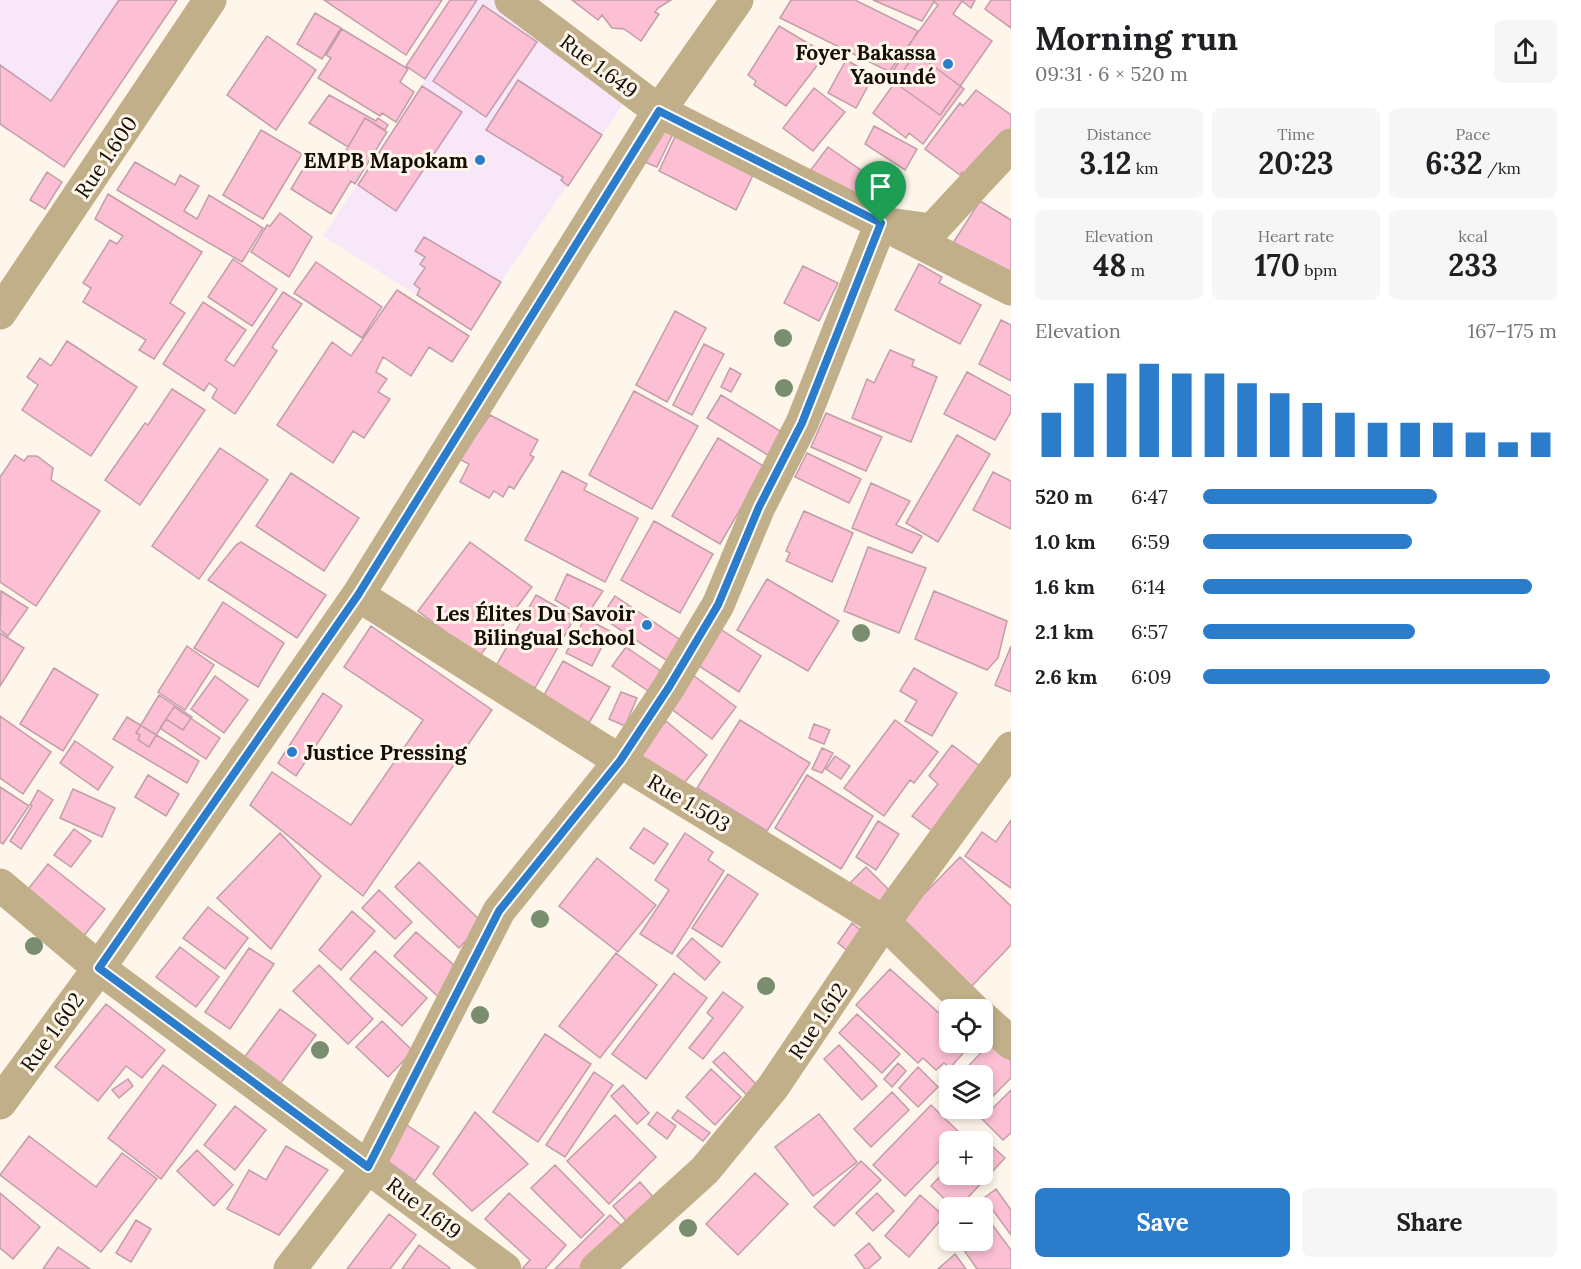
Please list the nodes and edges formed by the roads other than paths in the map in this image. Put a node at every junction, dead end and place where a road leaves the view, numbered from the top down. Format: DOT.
graph roads {
  1 [pos="210,0"];
  2 [pos="511,0"];
  3 [pos="737,0"];
  4 [pos="659,111"];
  5 [pos="1011,145"];
  6 [pos="881,223"];
  7 [pos="1011,289"];
  8 [pos="0,313"];
  9 [pos="358,595"];
  10 [pos="1011,748"];
  11 [pos="620,761"];
  12 [pos="0,885"];
  13 [pos="884,922"];
  14 [pos="99,968"];
  15 [pos="963,999"];
  16 [pos="993,1027"];
  17 [pos="1011,1043"];
  18 [pos="0,1103"];
  19 [pos="368,1167"];
  20 [pos="290,1269"];
  21 [pos="505,1269"];
  22 [pos="596,1269"];
  1 -- 8 [label="street, Rue 1.600"];
  2 -- 4 [label="street, Rue 1.649"];
  3 -- 4 [label="street, Rue 1.602"];
  4 -- 6 [label="street, Rue 1.649"];
  4 -- 9 [label="street, Rue 1.602"];
  5 -- 6 [label="street"];
  6 -- 7 [label="street, Rue 1.649"];
  6 -- 11 [label="street"];
  9 -- 11 [label="street, Rue 1.503"];
  9 -- 14 [label="street, Rue 1.602"];
  10 -- 13 [label="street, Rue 1.612"];
  11 -- 13 [label="street, Rue 1.503"];
  11 -- 19 [label="street"];
  12 -- 14 [label="street, Rue 1.619"];
  13 -- 15 [label="street, Rue 1.503"];
  13 -- 22 [label="street, Rue 1.612"];
  14 -- 18 [label="street, Rue 1.602"];
  14 -- 19 [label="street, Rue 1.619"];
  16 -- 17 [label="street"];
  19 -- 20 [label="street"];
  19 -- 21 [label="street, Rue 1.619"];
}
